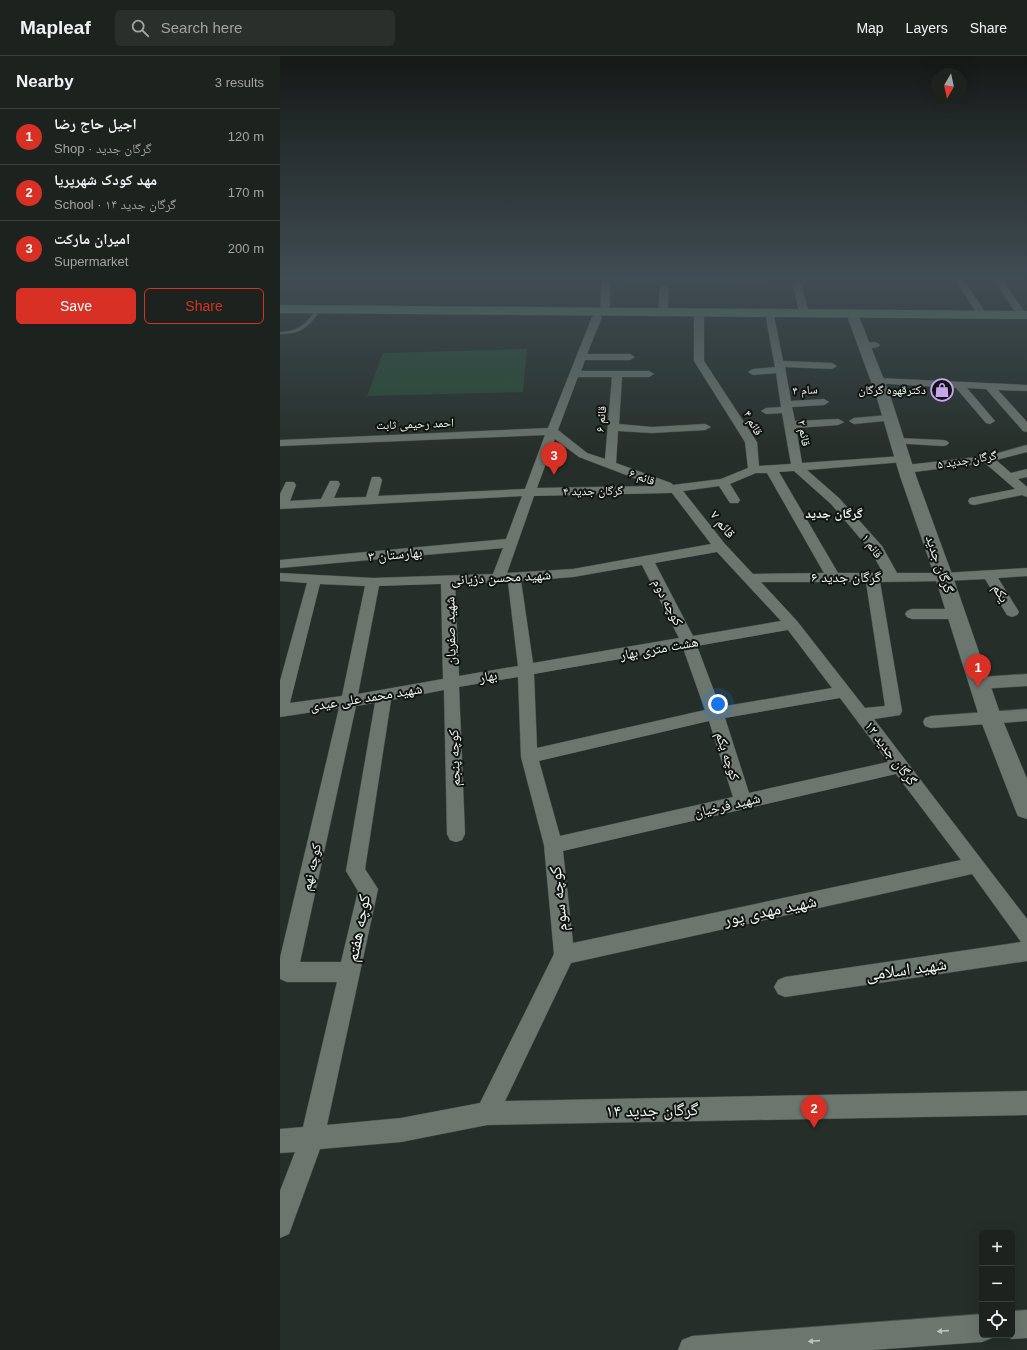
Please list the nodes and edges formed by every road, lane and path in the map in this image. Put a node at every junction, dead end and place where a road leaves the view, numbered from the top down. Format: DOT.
graph roads {
  1 [pos="590,337"];
  2 [pos="699,337"];
  3 [pos="775,337"];
  4 [pos="865,337"];
  5 [pos="581,357"];
  6 [pos="630,358"];
  7 [pos="832,366"];
  8 [pos="780,367"];
  9 [pos="753,372"];
  10 [pos="574,374"];
  11 [pos="617,374"];
  12 [pos="649,374"];
  13 [pos="878,381"];
  14 [pos="958,384"];
  15 [pos="990,385"];
  16 [pos="1027,388"];
  17 [pos="824,402"];
  18 [pos="787,407"];
  19 [pos="766,411"];
  20 [pos="890,418"];
  21 [pos="854,421"];
  22 [pos="838,422"];
  23 [pos="990,422"];
  24 [pos="790,425"];
  25 [pos="705,427"];
  26 [pos="613,428"];
  27 [pos="1027,429"];
  28 [pos="552,431"];
  29 [pos="897,440"];
  30 [pos="280,443"];
  31 [pos="943,443"];
  32 [pos="1027,448"];
  33 [pos="988,459"];
  34 [pos="905,464"];
  35 [pos="610,465"];
  36 [pos="797,467"];
  37 [pos="771,469"];
  38 [pos="754,470"];
  39 [pos="1027,473"];
  40 [pos="1009,477"];
  41 [pos="376,480"];
  42 [pos="723,482"];
  43 [pos="334,484"];
  44 [pos="290,485"];
  45 [pos="675,489"];
  46 [pos="528,492"];
  47 [pos="1026,492"];
  48 [pos="372,500"];
  49 [pos="734,500"];
  50 [pos="974,501"];
  51 [pos="326,502"];
  52 [pos="281,505"];
  53 [pos="510,544"];
  54 [pos="720,547"];
  55 [pos="647,560"];
  56 [pos="280,564"];
  57 [pos="1027,572"];
  58 [pos="989,574"];
  59 [pos="280,577"];
  60 [pos="514,577"];
  61 [pos="833,577"];
  62 [pos="872,577"];
  63 [pos="892,577"];
  64 [pos="944,577"];
  65 [pos="315,578"];
  66 [pos="498,578"];
  67 [pos="748,578"];
  68 [pos="448,579"];
  69 [pos="373,582"];
  70 [pos="1012,612"];
  71 [pos="912,614"];
  72 [pos="957,614"];
  73 [pos="792,624"];
  74 [pos="689,643"];
  75 [pos="526,670"];
  76 [pos="1027,680"];
  77 [pos="451,683"];
  78 [pos="980,683"];
  79 [pos="844,692"];
  80 [pos="384,696"];
  81 [pos="349,700"];
  82 [pos="280,710"];
  83 [pos="715,714"];
  84 [pos="861,715"];
  85 [pos="1027,715"];
  86 [pos="990,716"];
  87 [pos="931,722"];
  88 [pos="529,757"];
  89 [pos="900,766"];
  90 [pos="1021,778"];
  91 [pos="743,801"];
  92 [pos="1027,810"];
  93 [pos="456,834"];
  94 [pos="553,845"];
  95 [pos="976,865"];
  96 [pos="1027,935"];
  97 [pos="1027,951"];
  98 [pos="564,955"];
  99 [pos="350,972"];
  100 [pos="785,987"];
  101 [pos="1027,1103"];
  102 [pos="487,1113"];
  103 [pos="312,1138"];
  104 [pos="280,1141"];
  105 [pos="280,1225"];
  106 [pos="1027,1324"];
  107 [pos="1015,1325"];
  108 [pos="979,1328"];
  109 [pos="692,1350"];
  1 -- 5 [label="street"];
  2 -- 38 [label="street, قائم ۴"];
  3 -- 8 [label="street, ۲ قائم"];
  4 -- 13 [label="main road, گرگان جدید"];
  5 -- 6 [label="street"];
  5 -- 10 [label="street"];
  7 -- 8 [label="street"];
  8 -- 9 [label="street"];
  8 -- 18 [label="street, ۲ قائم"];
  10 -- 11 [label="street"];
  10 -- 28 [label="street"];
  11 -- 12 [label="street"];
  11 -- 26 [label="street, قائم ۶"];
  13 -- 14 [label="street"];
  13 -- 20 [label="main road, گرگان جدید"];
  14 -- 15 [label="street"];
  14 -- 23 [label="street"];
  15 -- 16 [label="street"];
  15 -- 27 [label="street"];
  17 -- 18 [label="street, ۴ سام"];
  18 -- 19 [label="street, ۴ سام"];
  18 -- 24 [label="street, ۲ قائم"];
  20 -- 21 [label="street"];
  20 -- 29 [label="main road, گرگان جدید"];
  22 -- 24 [label="street"];
  24 -- 36 [label="street, ۲ قائم"];
  25 -- 26 [label="street"];
  26 -- 35 [label="street, قائم ۶"];
  28 -- 30 [label="street, احمد رحیمی ثابت"];
  28 -- 35 [label="street"];
  28 -- 46 [label="street"];
  29 -- 31 [label="street"];
  29 -- 34 [label="main road, گرگان جدید"];
  32 -- 33 [label="street, گرگان جدید ۵"];
  33 -- 34 [label="street, گرگان جدید ۵"];
  33 -- 40 [label="street"];
  34 -- 36 [label="street, گرگان جدید ۴"];
  34 -- 64 [label="main road, گرگان جدید"];
  35 -- 45 [label="street, ۶ قائم"];
  36 -- 37 [label="street, گرگان جدید ۴"];
  36 -- 63 [label="street, ۱ قائم"];
  37 -- 38 [label="street, گرگان جدید ۴"];
  37 -- 61 [label="street"];
  38 -- 42 [label="street, گرگان جدید ۴"];
  39 -- 40 [label="street"];
  40 -- 47 [label="street"];
  41 -- 48 [label="street"];
  42 -- 45 [label="street, گرگان جدید ۴"];
  42 -- 49 [label="street"];
  43 -- 51 [label="street"];
  44 -- 52 [label="street"];
  45 -- 46 [label="street, گرگان جدید ۴"];
  45 -- 54 [label="street, ۷ قائم"];
  46 -- 48 [label="street, گرگان جدید ۴"];
  46 -- 53 [label="street"];
  47 -- 50 [label="street"];
  48 -- 51 [label="street, گرگان جدید ۴"];
  51 -- 52 [label="street, گرگان جدید ۴"];
  53 -- 56 [label="street, بهارستان ۳"];
  53 -- 66 [label="street"];
  54 -- 55 [label="street, شهید محسن دزیانی"];
  54 -- 67 [label="street, ۷ قائم"];
  55 -- 60 [label="street, شهید محسن دزیانی"];
  55 -- 74 [label="street, کوچه دوم"];
  57 -- 58 [label="street, گرگان جدید ۶"];
  58 -- 64 [label="street, گرگان جدید ۶"];
  58 -- 70 [label="street, یکم"];
  59 -- 65 [label="street, شهید محسن دزیانی"];
  60 -- 66 [label="street, شهید محسن دزیانی"];
  60 -- 75 [label="street, کوچه سوم"];
  61 -- 62 [label="street, گرگان جدید ۶"];
  61 -- 67 [label="street, گرگان جدید ۶"];
  62 -- 63 [label="street, گرگان جدید ۶"];
  62 -- 84 [label="street"];
  63 -- 64 [label="street, گرگان جدید ۶"];
  64 -- 72 [label="main road, گرگان جدید"];
  65 -- 69 [label="street, شهید محسن دزیانی"];
  65 -- 82 [label="street"];
  66 -- 68 [label="street, شهید محسن دزیانی"];
  67 -- 73 [label="street, گرگان جدید ۱۲"];
  68 -- 69 [label="street, شهید محسن دزیانی"];
  68 -- 77 [label="street, شهید صفریان"];
  69 -- 81 [label="street"];
  71 -- 72 [label="street"];
  72 -- 78 [label="main road, گرگان جدید"];
  73 -- 74 [label="street, هشت متری بهار"];
  73 -- 79 [label="street, گرگان جدید ۱۲"];
  74 -- 75 [label="street, هشت متری بهار"];
  74 -- 83 [label="street, کوچه یکم"];
  75 -- 77 [label="street, بهار"];
  75 -- 88 [label="street, کوچه سوم"];
  76 -- 78 [label="street"];
  77 -- 80 [label="street, شهید محمد علی عیدی"];
  77 -- 93 [label="street, کوچه پنجم"];
  78 -- 86 [label="main road, گرگان جدید"];
  79 -- 83 [label="street"];
  79 -- 84 [label="street, گرگان جدید ۱۲"];
  80 -- 81 [label="street, شهید محمد علی عیدی"];
  80 -- 99 [label="street, کوچه هفتم"];
  81 -- 82 [label="street, شهید محمد علی عیدی"];
  81 -- 99 [label="street, کوچه نهم"];
  83 -- 88 [label="street"];
  83 -- 91 [label="street, کوچه یکم"];
  84 -- 89 [label="street, گرگان جدید ۱۲"];
  85 -- 86 [label="street"];
  86 -- 87 [label="street"];
  86 -- 90 [label="main road, گرگان جدید"];
  88 -- 94 [label="street, کوچه سوم"];
  89 -- 91 [label="street, شهید فرخیان"];
  89 -- 95 [label="street, گرگان جدید ۱۲"];
  90 -- 92 [label="main road, گرگان جدید"];
  91 -- 94 [label="street, شهید فرخیان"];
  94 -- 98 [label="street, کوچه سوم"];
  95 -- 96 [label="street, گرگان جدید ۱۲"];
  95 -- 98 [label="street, شهید مهدی پور"];
  97 -- 100 [label="street, شهید اسلامی"];
  98 -- 102 [label="street"];
  99 -- 103 [label="street, کوچه هفتم"];
  101 -- 102 [label="street, گرگان جدید ۱۴"];
  102 -- 103 [label="street, گرگان جدید ۱۴"];
  103 -- 104 [label="street, گرگان جدید ۱۴"];
  103 -- 105 [label="street, کوچه هفتم"];
  106 -- 107 [label="street"];
  108 -- 109 [label="street, one-way"];
}
